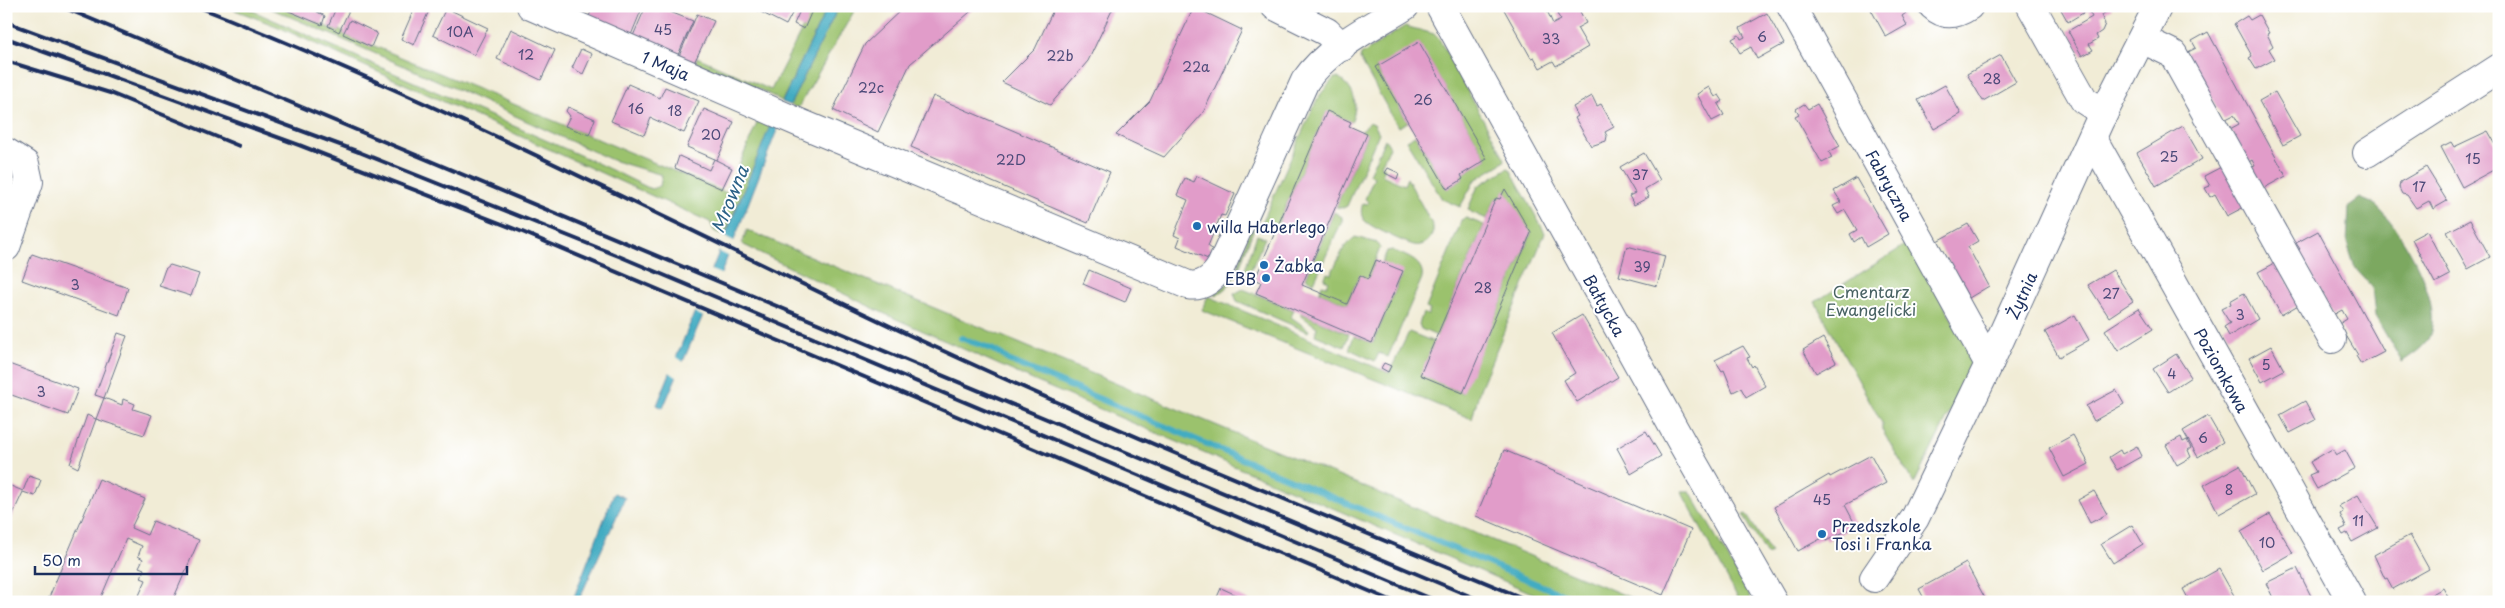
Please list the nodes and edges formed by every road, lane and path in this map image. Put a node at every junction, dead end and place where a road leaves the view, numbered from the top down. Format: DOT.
graph roads {
  1 [pos="531,6"];
  2 [pos="1275,6"];
  3 [pos="1405,6"];
  4 [pos="1440,6"];
  5 [pos="1791,6"];
  6 [pos="1933,6"];
  7 [pos="1969,6"];
  8 [pos="2031,6"];
  9 [pos="2158,6"];
  10 [pos="2142,38"];
  11 [pos="1342,47"];
  12 [pos="2496,76"];
  13 [pos="2104,113"];
  14 [pos="2093,139"];
  15 [pos="2367,153"];
  16 [pos="15,158"];
  17 [pos="6,247"];
  18 [pos="2332,339"];
  19 [pos="1989,364"];
  20 [pos="1874,578"];
  21 [pos="1773,602"];
  22 [pos="2352,602"];
  1 -- 11 [label="street, 1 Maja"];
  2 -- 11 [label="street"];
  3 -- 11 [label="street"];
  4 -- 21 [label="street, Bałtycka"];
  5 -- 19 [label="street, Fabryczna"];
  6 -- 7 [label="street"];
  8 -- 13 [label="street"];
  9 -- 10 [label="street, Żytnia"];
  10 -- 13 [label="street, Żytnia"];
  10 -- 18 [label="street"];
  12 -- 15 [label="street"];
  13 -- 14 [label="street, Żytnia"];
  14 -- 19 [label="street, Żytnia"];
  14 -- 22 [label="street, Poziomkowa"];
  16 -- 17 [label="street"];
  19 -- 20 [label="street, Żytnia"];
}
